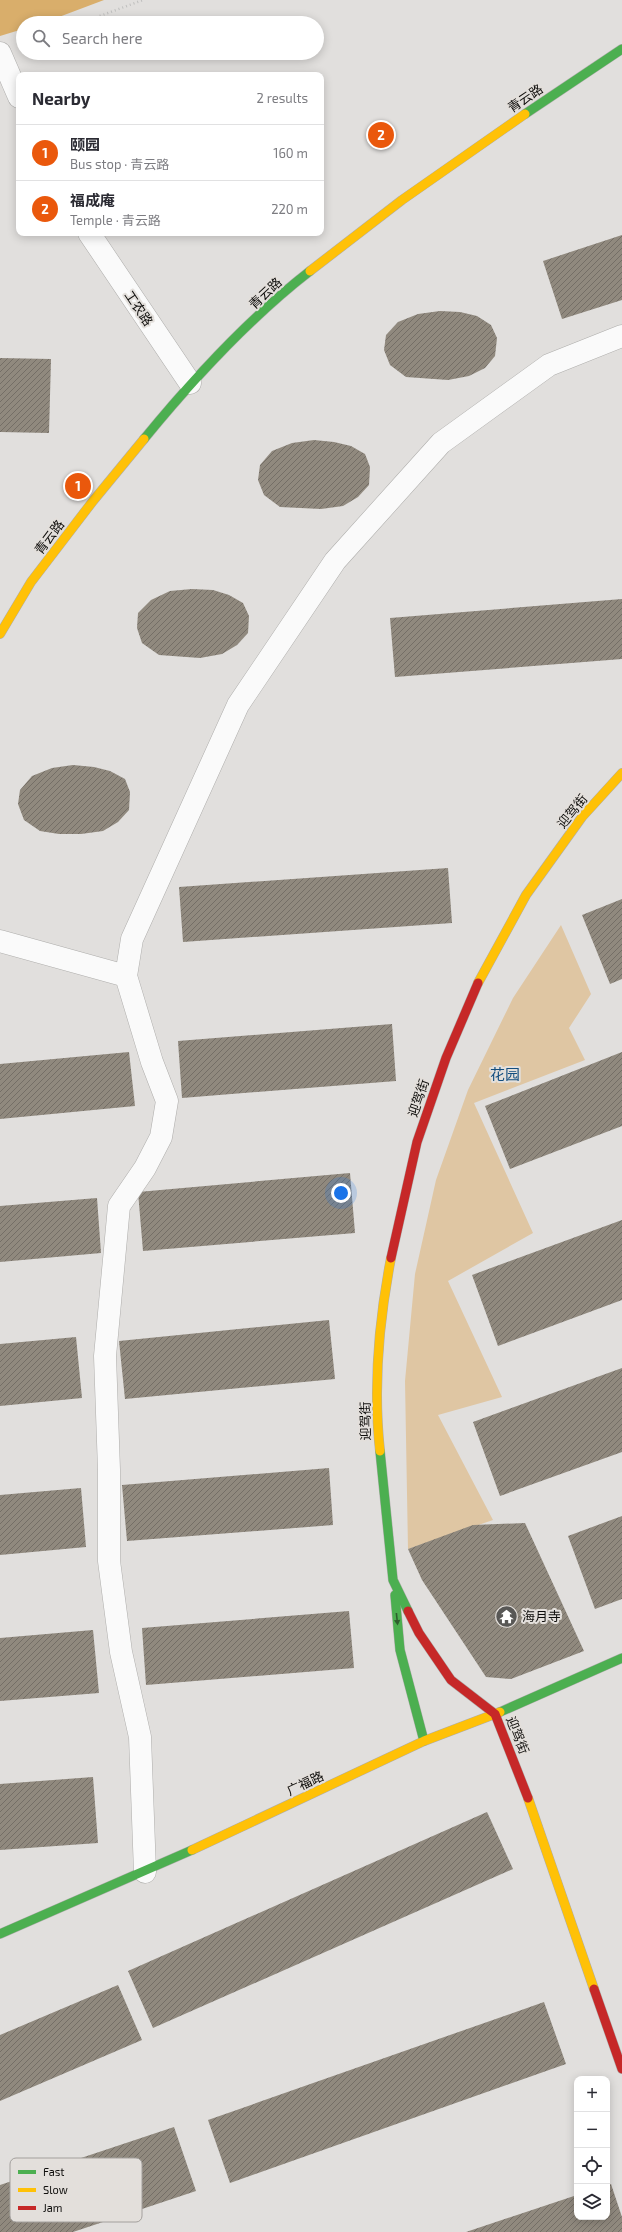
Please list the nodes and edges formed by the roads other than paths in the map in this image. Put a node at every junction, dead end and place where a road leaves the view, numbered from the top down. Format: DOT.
graph roads {
  1 [pos="622,49"];
  2 [pos="0,53"];
  3 [pos="16,90"];
  4 [pos="91,236"];
  5 [pos="622,336"];
  6 [pos="190,383"];
  7 [pos="0,634"];
  8 [pos="622,772"];
  9 [pos="0,941"];
  10 [pos="126,976"];
  11 [pos="393,1580"];
  12 [pos="622,1658"];
  13 [pos="495,1714"];
  14 [pos="424,1742"];
  15 [pos="145,1872"];
  16 [pos="0,1934"];
  17 [pos="622,2069"];
  1 -- 6 [label="street, 青云路"];
  2 -- 3 [label="street"];
  4 -- 6 [label="street, 工农路"];
  5 -- 10 [label="street"];
  6 -- 7 [label="street, 青云路"];
  8 -- 11 [label="street, 迎驾街"];
  9 -- 10 [label="street"];
  10 -- 15 [label="street"];
  11 -- 13 [label="street, 迎驾街"];
  11 -- 14 [label="street, one-way"];
  12 -- 13 [label="street, 广福路"];
  13 -- 14 [label="street, 广福路"];
  13 -- 17 [label="street, 迎驾街"];
  14 -- 15 [label="street, 广福路"];
  15 -- 16 [label="street, 广福路"];
}
